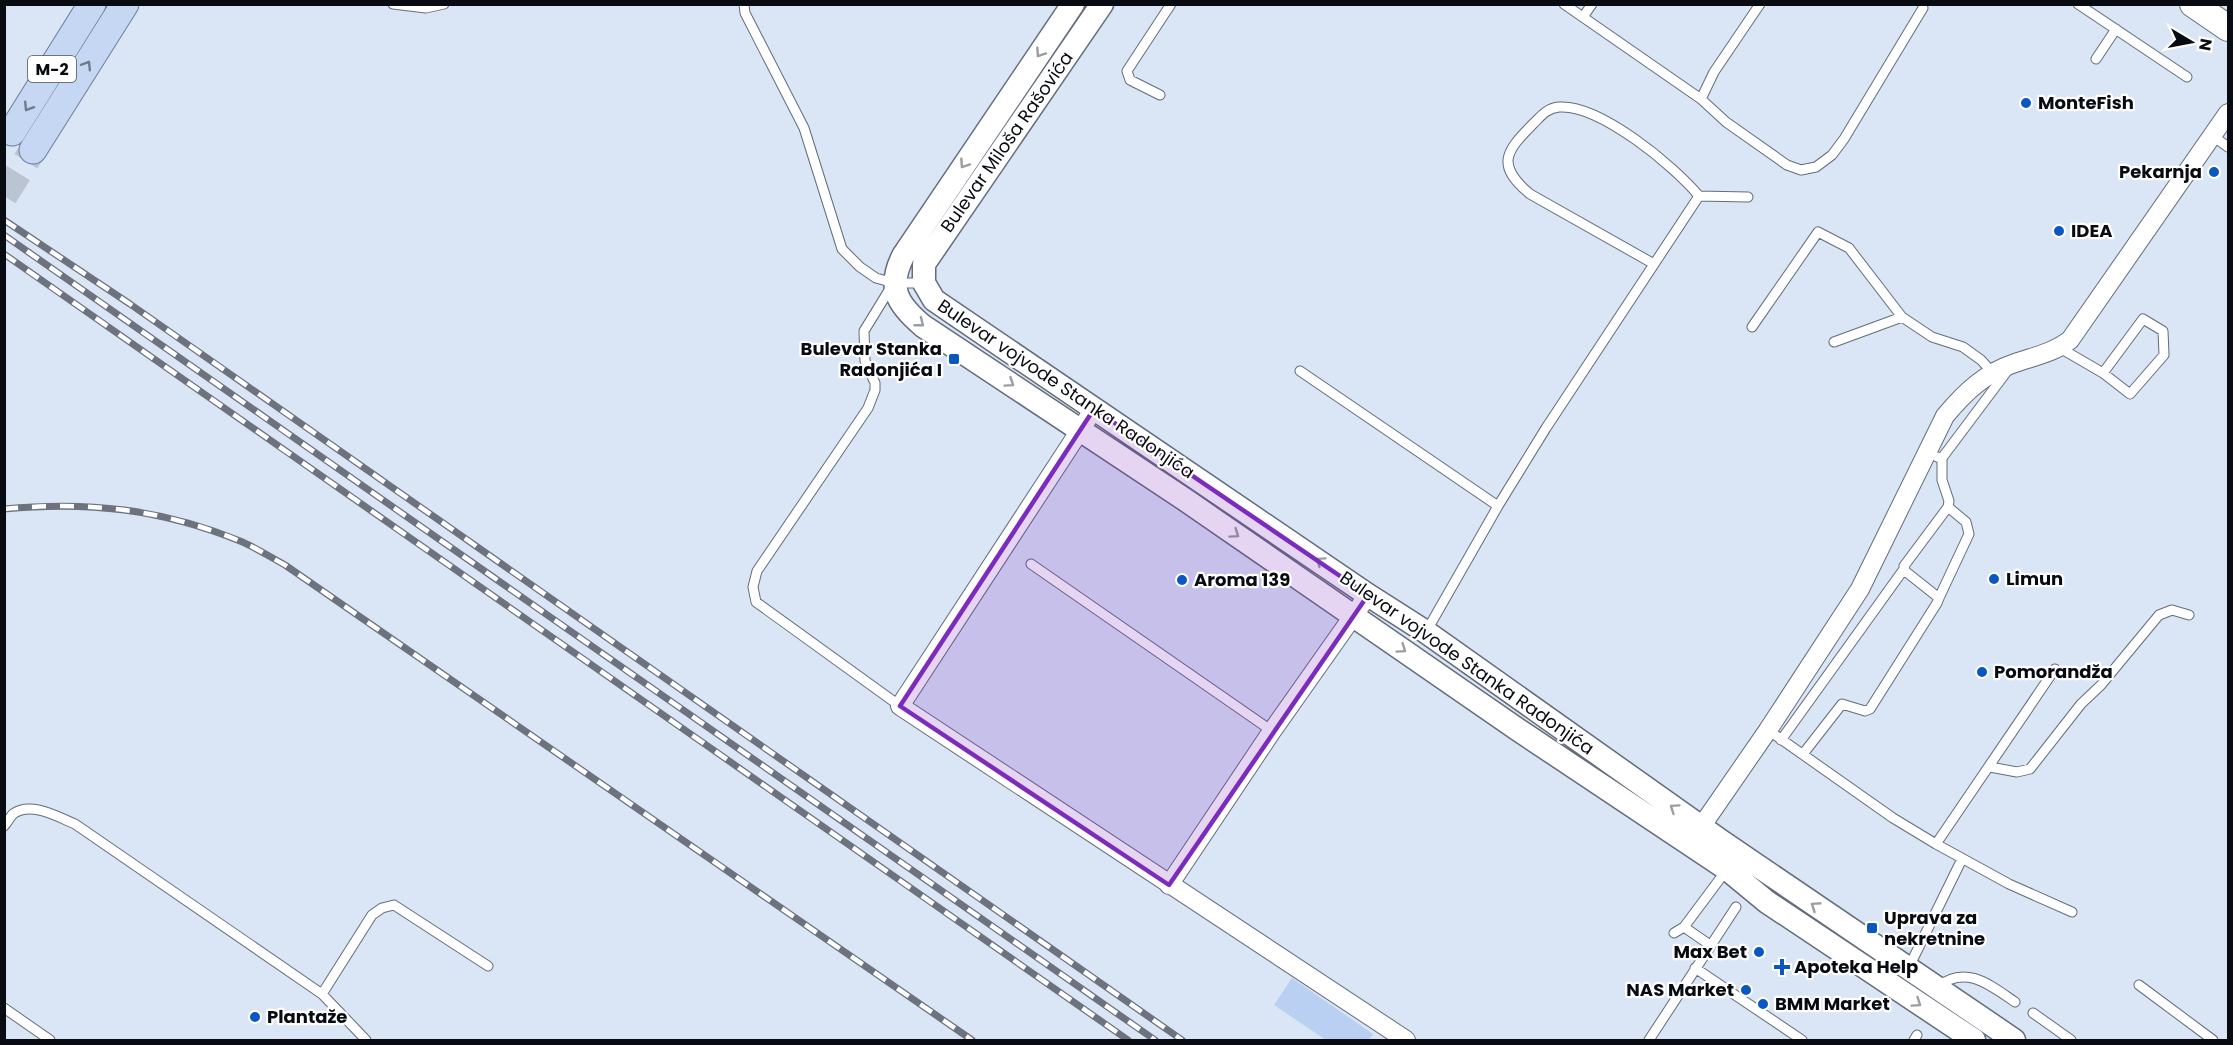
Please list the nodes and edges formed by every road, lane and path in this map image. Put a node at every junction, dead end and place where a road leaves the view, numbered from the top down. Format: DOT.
graph roads {
  1 [pos="92,4"];
  2 [pos="125,4"];
  3 [pos="393,4"];
  4 [pos="444,4"];
  5 [pos="744,4"];
  6 [pos="1073,4"];
  7 [pos="1102,4"];
  8 [pos="1171,4"];
  9 [pos="1564,4"];
  10 [pos="1592,4"];
  11 [pos="1760,4"];
  12 [pos="2078,4"];
  13 [pos="2193,4"];
  14 [pos="1923,8"];
  15 [pos="1583,17"];
  16 [pos="2229,28"];
  17 [pos="2116,29"];
  18 [pos="2096,59"];
  19 [pos="2187,77"];
  20 [pos="1160,95"];
  21 [pos="1701,99"];
  22 [pos="2229,113"];
  23 [pos="12,132"];
  24 [pos="2213,136"];
  25 [pos="2229,147"];
  26 [pos="33,150"];
  27 [pos="1699,196"];
  28 [pos="1748,197"];
  29 [pos="1654,264"];
  30 [pos="894,283"];
  31 [pos="924,283"];
  32 [pos="1902,317"];
  33 [pos="1752,327"];
  34 [pos="1834,342"];
  35 [pos="2060,348"];
  36 [pos="2014,363"];
  37 [pos="1300,371"];
  38 [pos="1993,373"];
  39 [pos="2103,373"];
  40 [pos="1094,409"];
  41 [pos="1081,431"];
  42 [pos="1933,457"];
  43 [pos="1498,506"];
  44 [pos="1948,507"];
  45 [pos="1030,564"];
  46 [pos="1904,569"];
  47 [pos="1368,595"];
  48 [pos="1939,598"];
  49 [pos="2188,615"];
  50 [pos="1354,616"];
  51 [pos="1426,632"];
  52 [pos="2055,669"];
  53 [pos="900,706"];
  54 [pos="1272,731"];
  55 [pos="1775,735"];
  56 [pos="1803,754"];
  57 [pos="1990,767"];
  58 [pos="4,826"];
  59 [pos="1701,827"];
  60 [pos="1936,844"];
  61 [pos="1962,859"];
  62 [pos="1732,861"];
  63 [pos="1169,885"];
  64 [pos="1736,907"];
  65 [pos="2072,912"];
  66 [pos="1684,927"];
  67 [pos="1674,933"];
  68 [pos="1710,945"];
  69 [pos="488,966"];
  70 [pos="1695,968"];
  71 [pos="1908,969"];
  72 [pos="2139,985"];
  73 [pos="1936,988"];
  74 [pos="322,994"];
  75 [pos="2015,1002"];
  76 [pos="4,1008"];
  77 [pos="2032,1013"];
  78 [pos="1985,1021"];
  79 [pos="1972,1040"];
  80 [pos="50,1041"];
  81 [pos="366,1041"];
  82 [pos="1406,1041"];
  83 [pos="1648,1041"];
  84 [pos="1802,1041"];
  85 [pos="2014,1041"];
  86 [pos="2071,1041"];
  87 [pos="2213,1041"];
  1 -- 23 [label="main road, M-2, one-way"];
  26 -- 2 [label="main road, M-2, one-way"];
  3 -- 4 [label="lane"];
  5 -- 30 [label="lane"];
  6 -- 30 [label="street, Bulevar Miloša Rašovića, one-way"];
  7 -- 31 [label="street, Bulevar Miloša Rašovića"];
  8 -- 20 [label="lane"];
  9 -- 15 [label="lane"];
  10 -- 15 [label="lane"];
  11 -- 21 [label="lane"];
  12 -- 17 [label="lane"];
  13 -- 16 [label="main road"];
  14 -- 21 [label="lane"];
  15 -- 21 [label="lane"];
  17 -- 18 [label="lane"];
  17 -- 19 [label="lane"];
  22 -- 24 [label="street"];
  24 -- 25 [label="lane"];
  24 -- 35 [label="street"];
  27 -- 28 [label="lane"];
  27 -- 29 [label="lane"];
  27 -- 29 [label="lane"];
  29 -- 43 [label="lane"];
  30 -- 31 [label="lane"];
  30 -- 41 [label="street, Bulevar vojvode Stanka Radonjića, one-way"];
  30 -- 53 [label="lane"];
  31 -- 40 [label="street, Bulevar vojvode Stanka Radonjića"];
  32 -- 33 [label="lane"];
  32 -- 34 [label="lane"];
  32 -- 38 [label="lane"];
  35 -- 36 [label="street"];
  35 -- 39 [label="lane"];
  36 -- 38 [label="street"];
  36 -- 42 [label="lane"];
  37 -- 43 [label="lane"];
  38 -- 42 [label="street"];
  39 -- 39 [label="lane"];
  40 -- 41 [label="street"];
  47 -- 40 [label="street, Bulevar vojvode Stanka Radonjića, one-way"];
  41 -- 50 [label="street, Bulevar vojvode Stanka Radonjića, one-way"];
  41 -- 53 [label="street"];
  42 -- 44 [label="lane"];
  42 -- 55 [label="street"];
  43 -- 51 [label="lane"];
  44 -- 46 [label="lane"];
  44 -- 48 [label="lane"];
  45 -- 54 [label="lane"];
  46 -- 48 [label="lane"];
  46 -- 55 [label="lane"];
  47 -- 50 [label="street"];
  47 -- 51 [label="street, Bulevar vojvode Stanka Radonjića"];
  48 -- 56 [label="lane"];
  49 -- 57 [label="lane"];
  50 -- 54 [label="street"];
  50 -- 62 [label="street, Bulevar vojvode Stanka Radonjića, one-way"];
  59 -- 51 [label="street, Bulevar vojvode Stanka Radonjića, one-way"];
  52 -- 57 [label="lane"];
  53 -- 63 [label="street"];
  54 -- 63 [label="street"];
  55 -- 56 [label="lane"];
  55 -- 59 [label="street"];
  56 -- 60 [label="lane"];
  57 -- 60 [label="lane"];
  58 -- 74 [label="lane"];
  59 -- 62 [label="street, Bulevar vojvode Stanka Radonjića"];
  60 -- 61 [label="lane"];
  61 -- 65 [label="lane"];
  61 -- 71 [label="lane"];
  62 -- 66 [label="lane"];
  71 -- 62 [label="street, Bulevar vojvode Stanka Radonjića, one-way"];
  62 -- 79 [label="street, Bulevar vojvode Stanka Radonjića, one-way"];
  63 -- 82 [label="street"];
  64 -- 68 [label="lane"];
  66 -- 67 [label="lane"];
  66 -- 68 [label="lane"];
  68 -- 70 [label="lane"];
  69 -- 74 [label="lane"];
  70 -- 83 [label="lane"];
  70 -- 84 [label="lane"];
  71 -- 73 [label="street, Bulevar vojvode Stanka Radonjića"];
  72 -- 87 [label="lane"];
  73 -- 75 [label="lane"];
  73 -- 78 [label="street, Bulevar vojvode Stanka Radonjića"];
  74 -- 81 [label="lane"];
  76 -- 80 [label="lane"];
  77 -- 86 [label="lane"];
  78 -- 79 [label="street"];
  78 -- 85 [label="street, Bulevar vojvode Stanka Radonjića"];
}
